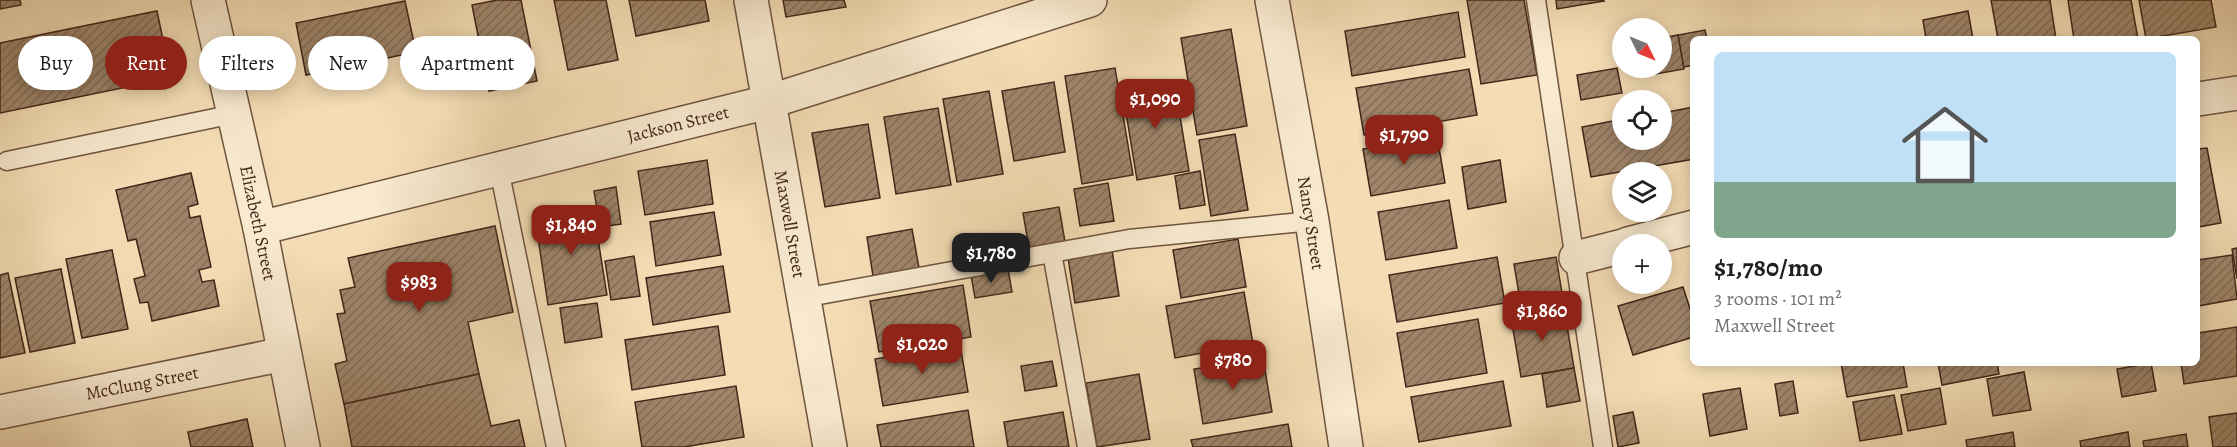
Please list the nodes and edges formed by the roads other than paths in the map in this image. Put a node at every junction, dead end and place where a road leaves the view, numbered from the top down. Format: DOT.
graph roads {
  1 [pos="208,0"];
  2 [pos="751,0"];
  3 [pos="1090,0"];
  4 [pos="1272,0"];
  5 [pos="1536,0"];
  6 [pos="2237,93"];
  7 [pos="2200,99"];
  8 [pos="768,102"];
  9 [pos="234,114"];
  10 [pos="7,161"];
  11 [pos="499,169"];
  12 [pos="1312,221"];
  13 [pos="260,228"];
  14 [pos="1690,228"];
  15 [pos="1667,234"];
  16 [pos="1612,249"];
  17 [pos="1052,253"];
  18 [pos="1576,258"];
  19 [pos="803,298"];
  20 [pos="284,354"];
  21 [pos="0,412"];
  22 [pos="303,447"];
  23 [pos="556,447"];
  24 [pos="830,447"];
  25 [pos="1087,447"];
  26 [pos="1346,447"];
  27 [pos="1603,447"];
  1 -- 9 [label="street, Elizabeth Street"];
  2 -- 8 [label="street, Maxwell Street"];
  3 -- 8 [label="street, Jackson Street"];
  4 -- 12 [label="street, Nancy Street"];
  5 -- 18 [label="lane"];
  6 -- 7 [label="street"];
  8 -- 11 [label="street, Jackson Street"];
  8 -- 19 [label="street, Maxwell Street"];
  9 -- 10 [label="lane"];
  9 -- 13 [label="street, Elizabeth Street"];
  11 -- 13 [label="street, Jackson Street"];
  11 -- 23 [label="lane"];
  12 -- 17 [label="lane"];
  12 -- 26 [label="street, Nancy Street"];
  13 -- 20 [label="street, Elizabeth Street"];
  14 -- 15 [label="street"];
  16 -- 18 [label="street"];
  17 -- 19 [label="lane"];
  17 -- 25 [label="lane"];
  18 -- 27 [label="lane"];
  19 -- 24 [label="street, Maxwell Street"];
  20 -- 21 [label="street, McClung Street"];
  20 -- 22 [label="street, Elizabeth Street"];
}
